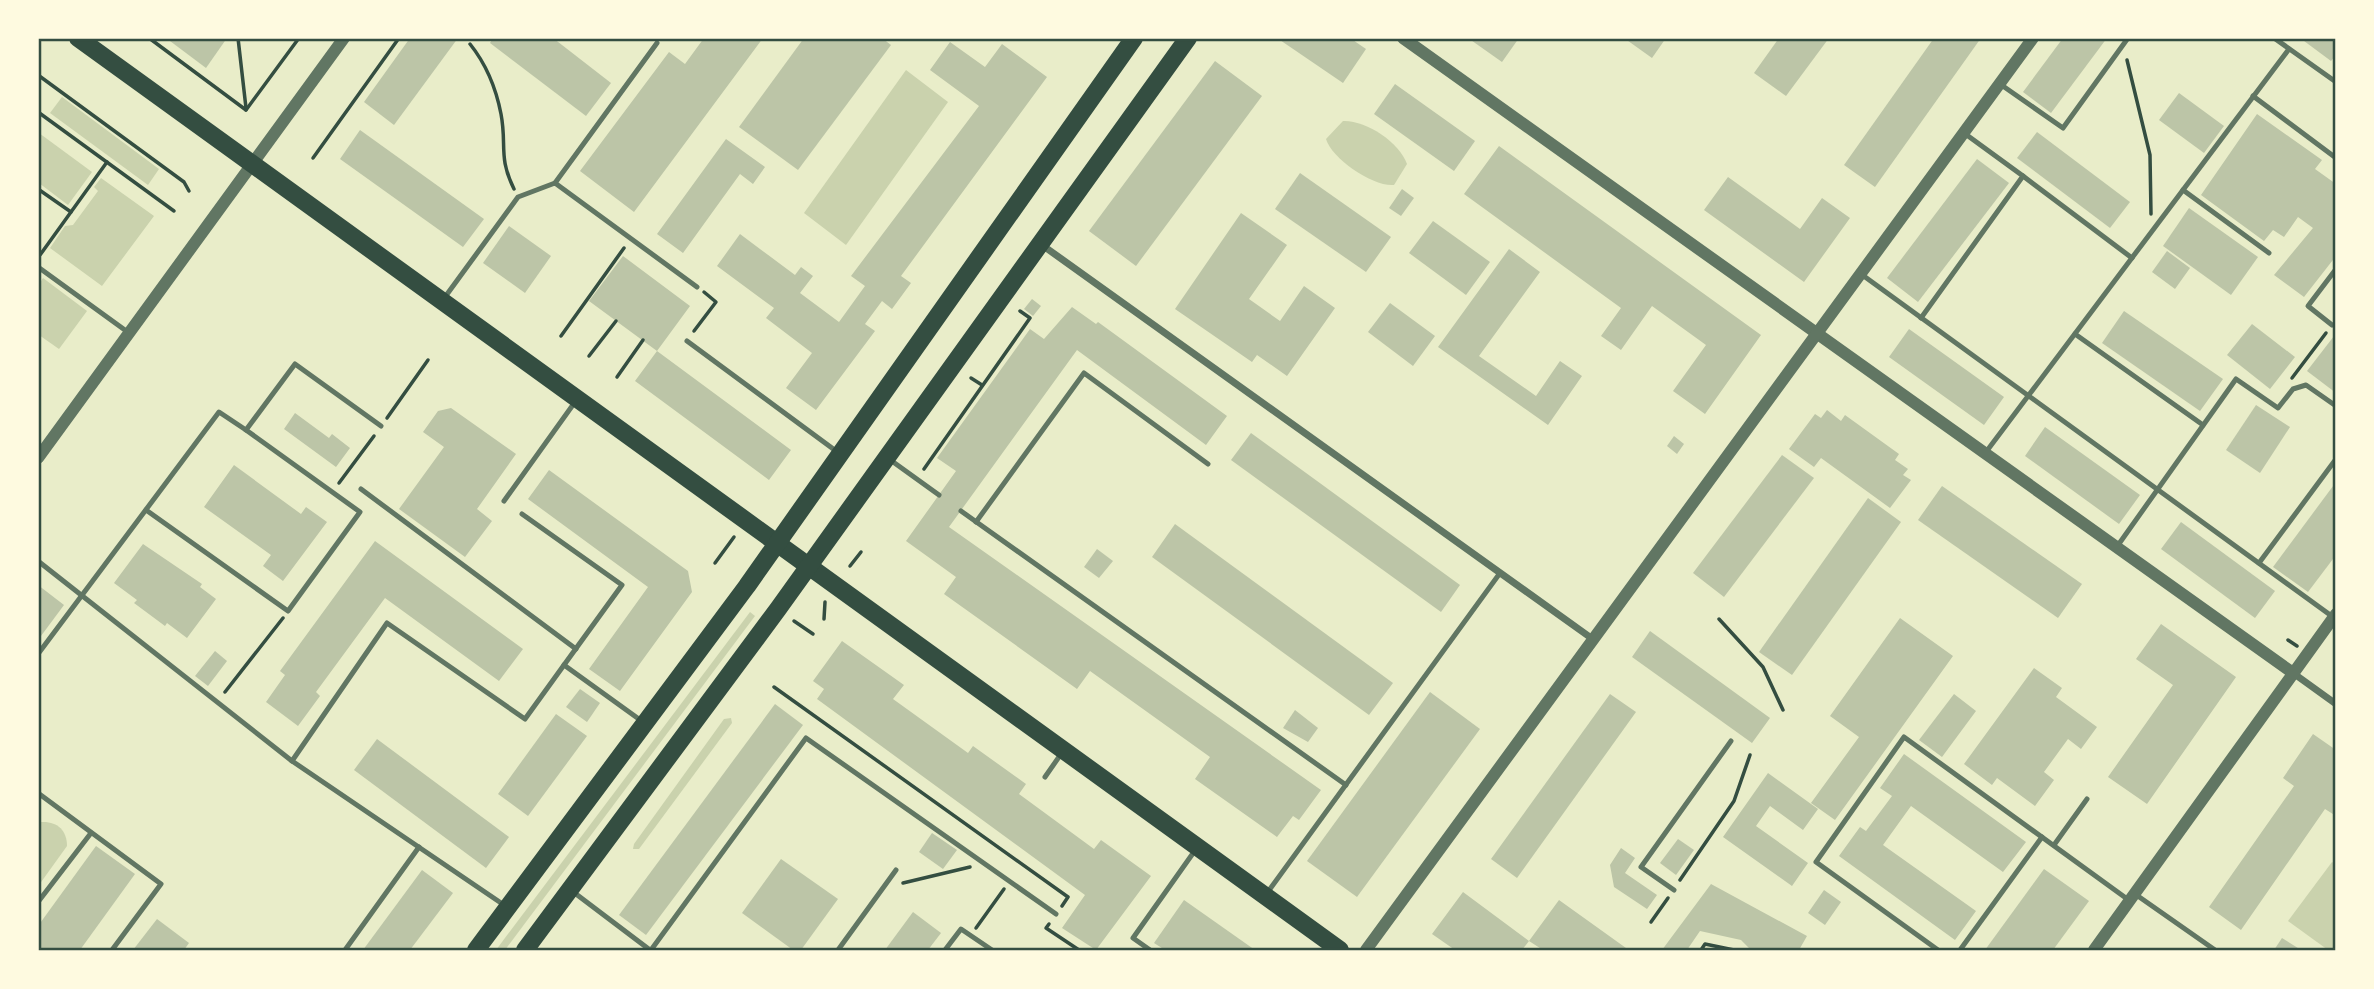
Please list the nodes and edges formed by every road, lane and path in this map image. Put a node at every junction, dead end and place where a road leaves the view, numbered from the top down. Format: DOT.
graph roads {
  1 [pos="78,38"];
  2 [pos="149,38"];
  3 [pos="238,38"];
  4 [pos="299,38"];
  5 [pos="344,38"];
  6 [pos="399,38"];
  7 [pos="1134,38"];
  8 [pos="1188,38"];
  9 [pos="1402,38"];
  10 [pos="2034,38"];
  11 [pos="2274,38"];
  12 [pos="2126,41"];
  13 [pos="657,43"];
  14 [pos="470,44"];
  15 [pos="2289,49"];
  16 [pos="38,75"];
  17 [pos="2336,82"];
  18 [pos="2000,84"];
  19 [pos="2253,96"];
  20 [pos="246,110"];
  21 [pos="38,111"];
  22 [pos="1964,134"];
  23 [pos="2336,158"];
  24 [pos="313,159"];
  25 [pos="107,162"];
  26 [pos="252,164"];
  27 [pos="2023,176"];
  28 [pos="555,183"];
  29 [pos="38,189"];
  30 [pos="2183,190"];
  31 [pos="189,191"];
  32 [pos="518,197"];
  33 [pos="174,211"];
  34 [pos="71,212"];
  35 [pos="2151,232"];
  36 [pos="631,238"];
  37 [pos="1039,243"];
  38 [pos="2269,253"];
  39 [pos="38,257"];
  40 [pos="2132,258"];
  41 [pos="38,267"];
  42 [pos="2336,269"];
  43 [pos="1861,274"];
  44 [pos="697,287"];
  45 [pos="442,302"];
  46 [pos="1020,311"];
  47 [pos="1921,318"];
  48 [pos="616,321"];
  49 [pos="2332,325"];
  50 [pos="130,333"];
  51 [pos="1817,334"];
  52 [pos="2074,334"];
  53 [pos="561,336"];
  54 [pos="643,340"];
  55 [pos="687,341"];
  56 [pos="589,356"];
  57 [pos="617,377"];
  58 [pos="971,377"];
  59 [pos="982,385"];
  60 [pos="2028,395"];
  61 [pos="576,399"];
  62 [pos="2272,404"];
  63 [pos="2336,406"];
  64 [pos="2203,425"];
  65 [pos="381,426"];
  66 [pos="246,430"];
  67 [pos="841,454"];
  68 [pos="1985,454"];
  69 [pos="886,457"];
  70 [pos="38,458"];
  71 [pos="2336,459"];
  72 [pos="1208,464"];
  73 [pos="917,479"];
  74 [pos="360,489"];
  75 [pos="2157,489"];
  76 [pos="939,495"];
  77 [pos="504,501"];
  78 [pos="146,510"];
  79 [pos="961,511"];
  80 [pos="522,514"];
  81 [pos="976,522"];
  82 [pos="734,537"];
  83 [pos="777,544"];
  84 [pos="2116,548"];
  85 [pos="861,552"];
  86 [pos="38,561"];
  87 [pos="715,563"];
  88 [pos="2259,563"];
  89 [pos="808,566"];
  90 [pos="850,566"];
  91 [pos="1500,573"];
  92 [pos="82,595"];
  93 [pos="825,602"];
  94 [pos="288,611"];
  95 [pos="2334,615"];
  96 [pos="824,619"];
  97 [pos="1719,619"];
  98 [pos="794,621"];
  99 [pos="813,634"];
  100 [pos="1594,640"];
  101 [pos="576,649"];
  102 [pos="38,654"];
  103 [pos="564,665"];
  104 [pos="2293,673"];
  105 [pos="774,687"];
  106 [pos="217,702"];
  107 [pos="2336,704"];
  108 [pos="1783,709"];
  109 [pos="645,724"];
  110 [pos="1731,741"];
  111 [pos="1063,751"];
  112 [pos="1750,755"];
  113 [pos="292,761"];
  114 [pos="1045,778"];
  115 [pos="1346,785"];
  116 [pos="39,794"];
  117 [pos="2087,799"];
  118 [pos="91,833"];
  119 [pos="2042,837"];
  120 [pos="2054,845"];
  121 [pos="419,847"];
  122 [pos="1197,847"];
  123 [pos="985,864"];
  124 [pos="895,870"];
  125 [pos="1009,881"];
  126 [pos="883,887"];
  127 [pos="570,890"];
  128 [pos="1674,890"];
  129 [pos="1265,896"];
  130 [pos="2132,897"];
  131 [pos="38,902"];
  132 [pos="508,908"];
  133 [pos="1056,914"];
  134 [pos="1651,922"];
  135 [pos="970,935"];
  136 [pos="112,950"];
  137 [pos="345,950"];
  138 [pos="476,950"];
  139 [pos="525,950"];
  140 [pos="651,950"];
  141 [pos="838,950"];
  142 [pos="946,950"];
  143 [pos="992,950"];
  144 [pos="1079,950"];
  145 [pos="1150,950"];
  146 [pos="1339,950"];
  147 [pos="1366,950"];
  148 [pos="1701,950"];
  149 [pos="1734,950"];
  150 [pos="1938,950"];
  151 [pos="1959,950"];
  152 [pos="2094,950"];
  153 [pos="2215,950"];
  1 -- 26 [label="main road"];
  2 -- 20 [label="path"];
  3 -- 20 [label="path"];
  4 -- 20 [label="path"];
  5 -- 26 [label="street"];
  6 -- 24 [label="path"];
  7 -- 67 [label="main road"];
  8 -- 37 [label="main road"];
  9 -- 51 [label="street"];
  10 -- 18 [label="street"];
  11 -- 15 [label="lane"];
  12 -- 18 [label="lane"];
  12 -- 35 [label="path"];
  13 -- 28 [label="lane"];
  14 -- 32 [label="path"];
  15 -- 17 [label="lane"];
  15 -- 19 [label="lane"];
  16 -- 31 [label="path"];
  18 -- 22 [label="street"];
  19 -- 23 [label="lane"];
  19 -- 30 [label="lane"];
  21 -- 25 [label="path"];
  22 -- 27 [label="lane"];
  22 -- 43 [label="street"];
  25 -- 33 [label="path"];
  25 -- 34 [label="path"];
  26 -- 45 [label="main road"];
  26 -- 50 [label="street"];
  27 -- 40 [label="lane"];
  27 -- 47 [label="lane"];
  28 -- 32 [label="lane"];
  28 -- 36 [label="lane"];
  29 -- 34 [label="path"];
  30 -- 35 [label="lane"];
  30 -- 38 [label="lane"];
  32 -- 45 [label="lane"];
  34 -- 39 [label="path"];
  35 -- 40 [label="lane"];
  36 -- 44 [label="lane"];
  36 -- 53 [label="path"];
  37 -- 69 [label="main road"];
  37 -- 91 [label="street"];
  40 -- 52 [label="lane"];
  41 -- 50 [label="lane"];
  42 -- 49 [label="lane"];
  43 -- 47 [label="lane"];
  43 -- 51 [label="street"];
  44 -- 55 [label="path"];
  45 -- 61 [label="main road"];
  46 -- 59 [label="path"];
  47 -- 60 [label="lane"];
  48 -- 56 [label="path"];
  49 -- 62 [label="path"];
  50 -- 70 [label="street"];
  51 -- 68 [label="street"];
  51 -- 100 [label="street"];
  52 -- 60 [label="lane"];
  52 -- 64 [label="lane"];
  54 -- 57 [label="path"];
  55 -- 67 [label="lane"];
  58 -- 59 [label="path"];
  59 -- 73 [label="path"];
  60 -- 68 [label="lane"];
  60 -- 75 [label="lane"];
  61 -- 77 [label="lane"];
  61 -- 83 [label="main road"];
  62 -- 63 [label="lane"];
  62 -- 64 [label="lane"];
  64 -- 75 [label="lane"];
  65 -- 66 [label="lane"];
  66 -- 78 [label="lane"];
  66 -- 94 [label="lane"];
  67 -- 83 [label="main road"];
  68 -- 84 [label="street"];
  69 -- 73 [label="lane"];
  69 -- 89 [label="main road"];
  71 -- 88 [label="lane"];
  72 -- 81 [label="lane"];
  73 -- 76 [label="lane"];
  74 -- 101 [label="lane"];
  75 -- 84 [label="lane"];
  75 -- 88 [label="lane"];
  78 -- 92 [label="lane"];
  78 -- 94 [label="lane"];
  79 -- 81 [label="lane"];
  80 -- 101 [label="lane"];
  81 -- 115 [label="lane"];
  82 -- 87 [label="path"];
  83 -- 89 [label="main road"];
  83 -- 109 [label="main road"];
  84 -- 104 [label="street"];
  85 -- 90 [label="path"];
  86 -- 92 [label="lane"];
  88 -- 95 [label="lane"];
  89 -- 111 [label="main road"];
  89 -- 127 [label="main road"];
  91 -- 100 [label="street"];
  91 -- 115 [label="lane"];
  92 -- 102 [label="lane"];
  92 -- 106 [label="lane"];
  93 -- 96 [label="path"];
  94 -- 106 [label="path"];
  95 -- 104 [label="street"];
  97 -- 108 [label="path"];
  98 -- 99 [label="path"];
  100 -- 147 [label="street"];
  101 -- 103 [label="lane"];
  103 -- 109 [label="lane"];
  103 -- 113 [label="lane"];
  104 -- 107 [label="street"];
  104 -- 130 [label="street"];
  105 -- 133 [label="path"];
  106 -- 113 [label="lane"];
  109 -- 132 [label="main road"];
  110 -- 128 [label="lane"];
  111 -- 114 [label="lane"];
  111 -- 122 [label="main road"];
  112 -- 128 [label="path"];
  113 -- 121 [label="lane"];
  115 -- 129 [label="lane"];
  116 -- 118 [label="lane"];
  117 -- 120 [label="lane"];
  118 -- 131 [label="lane"];
  118 -- 136 [label="lane"];
  119 -- 120 [label="lane"];
  119 -- 150 [label="lane"];
  119 -- 151 [label="lane"];
  120 -- 130 [label="lane"];
  121 -- 132 [label="lane"];
  121 -- 137 [label="lane"];
  122 -- 129 [label="main road"];
  122 -- 145 [label="lane"];
  123 -- 125 [label="lane"];
  123 -- 126 [label="path"];
  123 -- 140 [label="lane"];
  124 -- 126 [label="lane"];
  125 -- 133 [label="lane"];
  125 -- 135 [label="path"];
  126 -- 141 [label="lane"];
  127 -- 139 [label="main road"];
  127 -- 140 [label="lane"];
  128 -- 134 [label="path"];
  129 -- 146 [label="main road"];
  130 -- 152 [label="street"];
  130 -- 153 [label="lane"];
  132 -- 138 [label="main road"];
  133 -- 144 [label="path"];
  135 -- 142 [label="lane"];
  135 -- 143 [label="lane"];
  148 -- 149 [label="path"];
}
